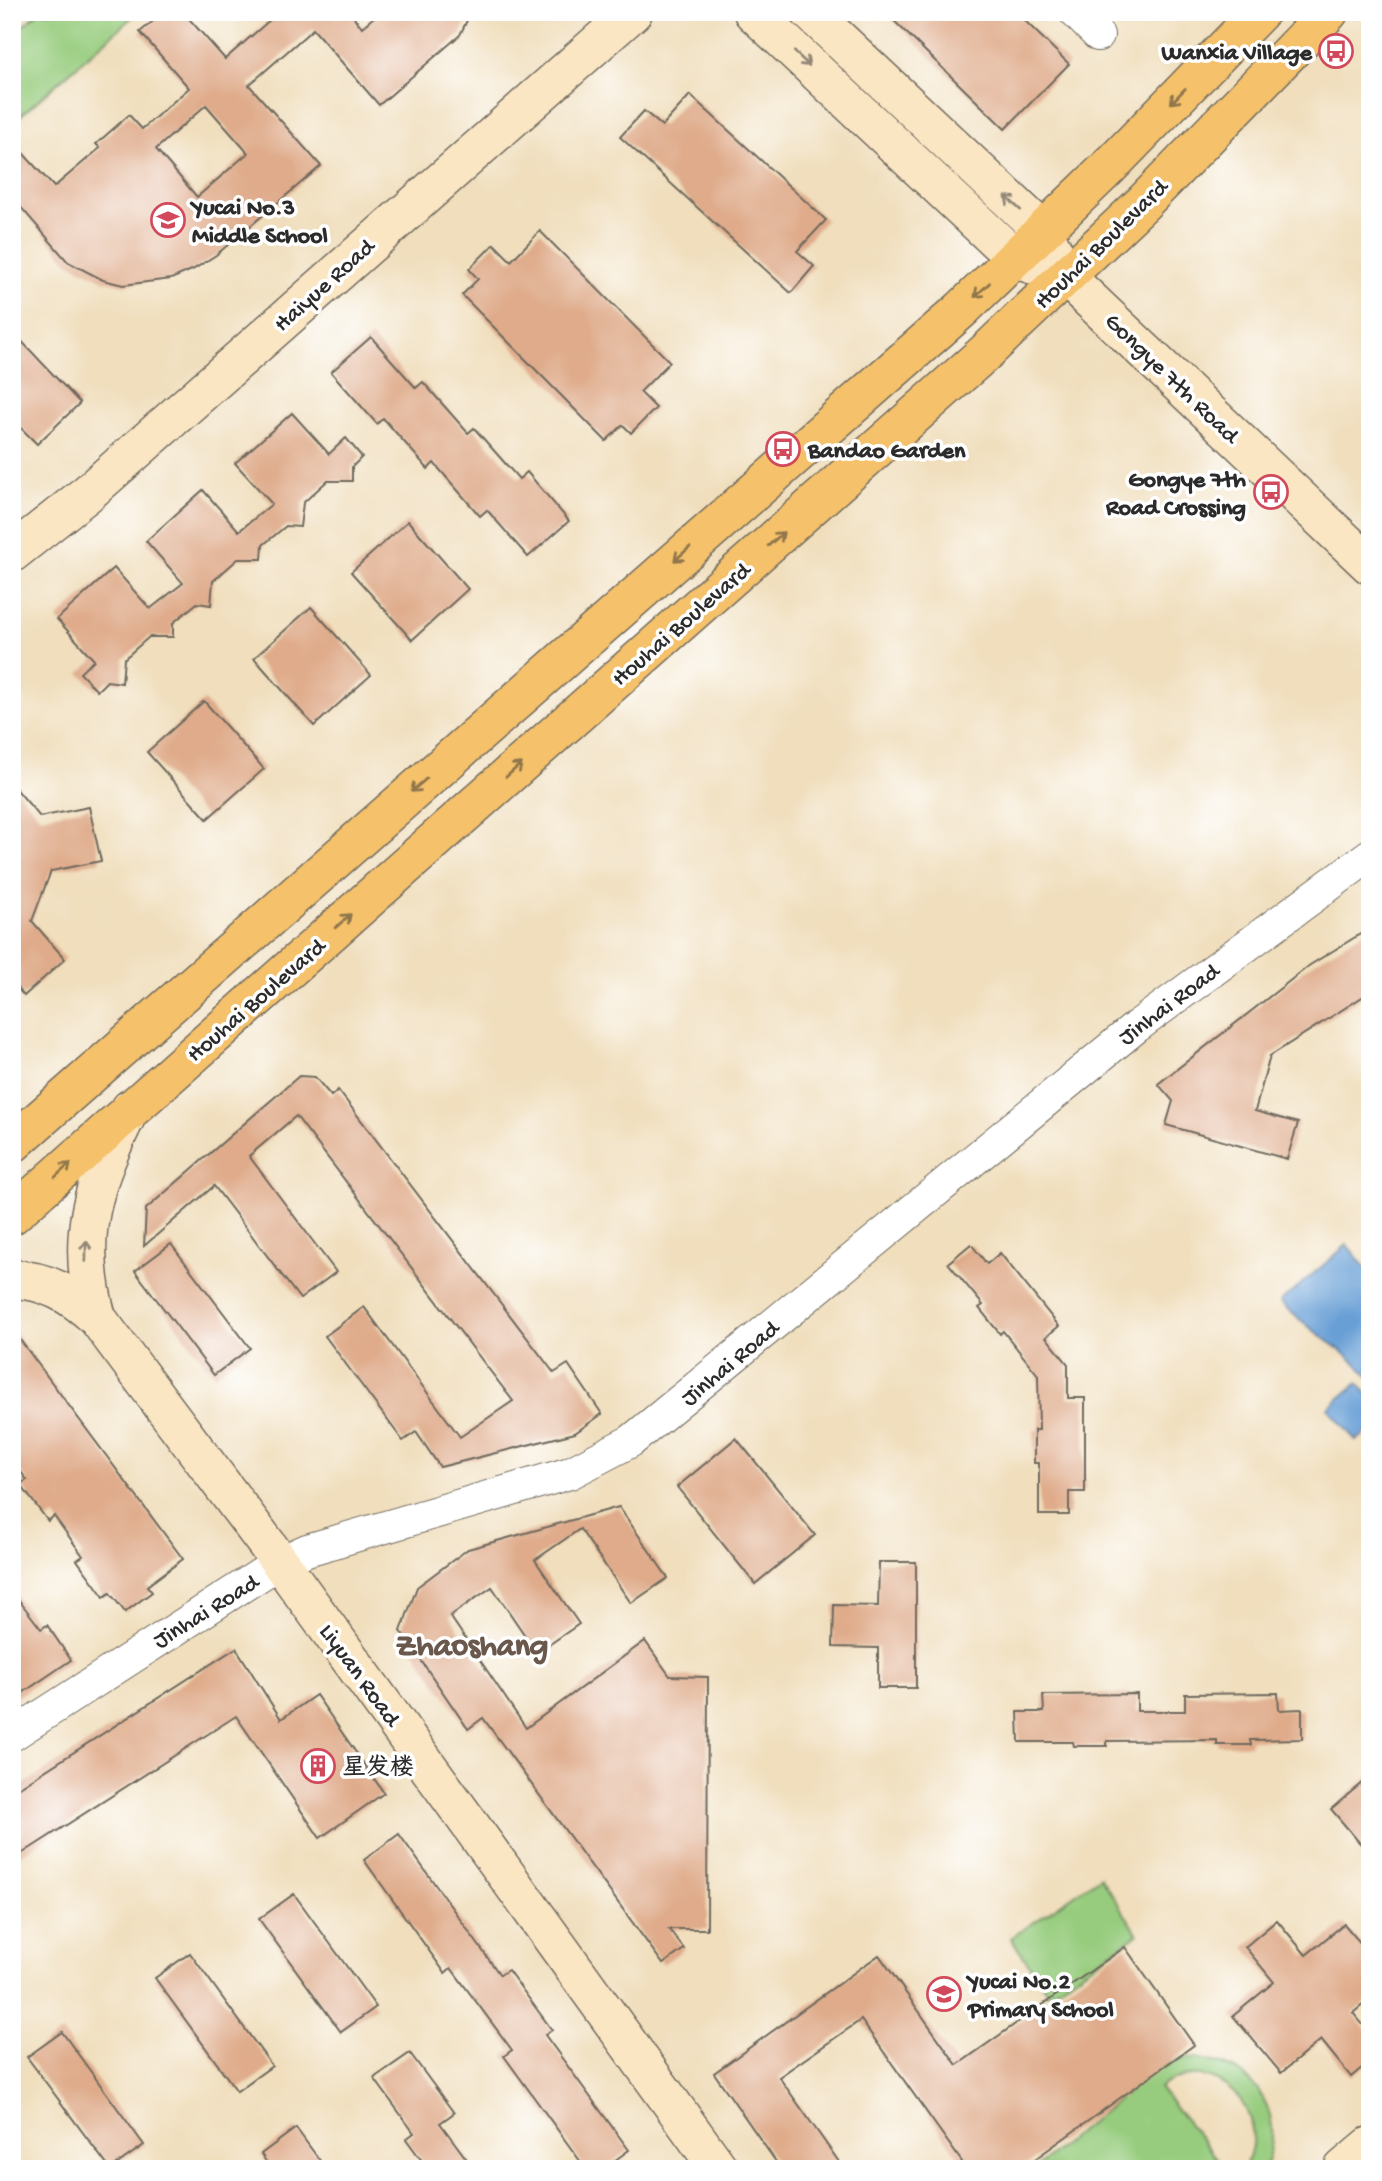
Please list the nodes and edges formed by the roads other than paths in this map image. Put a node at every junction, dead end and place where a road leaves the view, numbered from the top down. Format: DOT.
graph roads {
  1 [pos="633,12"];
  2 [pos="752,12"];
  3 [pos="810,12"];
  4 [pos="1075,12"];
  5 [pos="1260,12"];
  6 [pos="1329,12"];
  7 [pos="1098,35"];
  8 [pos="1044,232"];
  9 [pos="1016,259"];
  10 [pos="1066,276"];
  11 [pos="12,553"];
  12 [pos="1370,565"];
  13 [pos="1370,856"];
  14 [pos="130,1109"];
  15 [pos="12,1144"];
  16 [pos="12,1215"];
  17 [pos="12,1279"];
  18 [pos="97,1318"];
  19 [pos="281,1562"];
  20 [pos="12,1735"];
  21 [pos="1370,2146"];
  22 [pos="719,2169"];
  23 [pos="1343,2169"];
  1 -- 11 [label="street, Haiyue Road"];
  2 -- 9 [label="street, Gongye 7th Road, one-way"];
  8 -- 3 [label="street, Gongye 7th Road, one-way"];
  4 -- 7 [label="street"];
  5 -- 8 [label="main road, Houhai Boulevard, one-way"];
  6 -- 10 [label="main road, Houhai Boulevard"];
  8 -- 9 [label="main road, Houhai Boulevard"];
  8 -- 10 [label="street, Gongye 7th Road"];
  9 -- 10 [label="street, Gongye 7th Road"];
  9 -- 15 [label="main road, Houhai Boulevard, one-way"];
  10 -- 12 [label="street, Gongye 7th Road"];
  14 -- 10 [label="main road, Houhai Boulevard, one-way"];
  13 -- 19 [label="street, Jinhai Road"];
  16 -- 14 [label="main road, Houhai Boulevard, one-way"];
  18 -- 14 [label="street, Liyuan Road, one-way"];
  17 -- 18 [label="street, Liyuan Road"];
  18 -- 19 [label="street, Liyuan Road"];
  19 -- 20 [label="street, Jinhai Road"];
  19 -- 22 [label="street, Liyuan Road"];
  21 -- 23 [label="street"];
}
